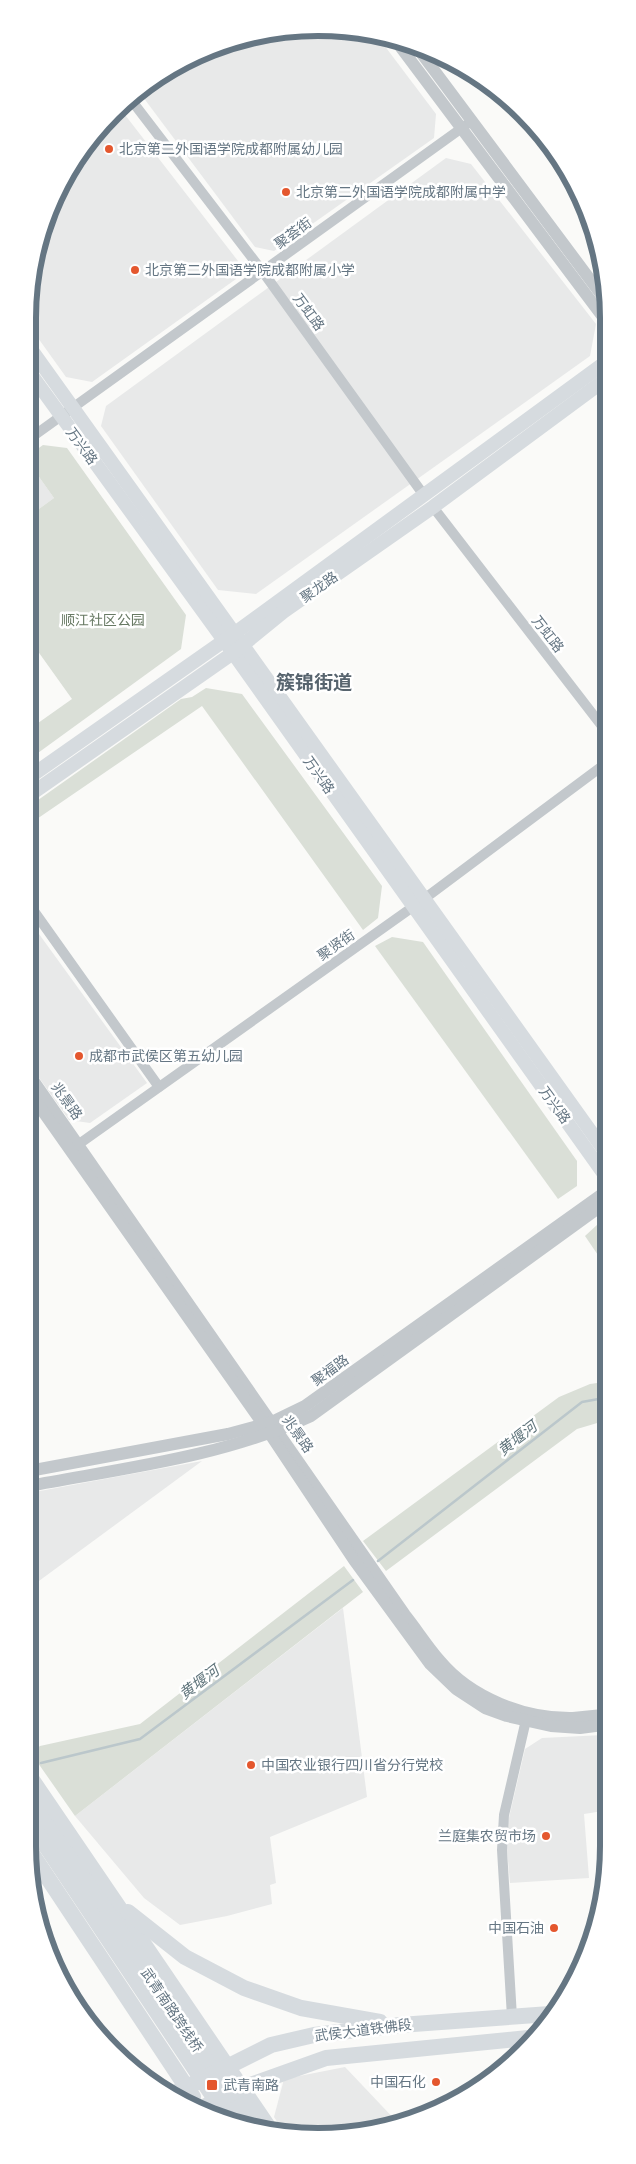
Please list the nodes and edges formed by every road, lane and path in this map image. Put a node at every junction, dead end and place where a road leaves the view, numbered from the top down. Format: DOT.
graph roads {
  1 [pos="402,49"];
  2 [pos="425,57"];
  3 [pos="134,104"];
  4 [pos="472,121"];
  5 [pos="462,129"];
  6 [pos="263,272"];
  7 [pos="598,290"];
  8 [pos="600,313"];
  9 [pos="36,356"];
  10 [pos="600,366"];
  11 [pos="36,381"];
  12 [pos="600,383"];
  13 [pos="73,408"];
  14 [pos="61,417"];
  15 [pos="36,434"];
  16 [pos="423,494"];
  17 [pos="433,507"];
  18 [pos="233,642"];
  19 [pos="600,724"];
  20 [pos="600,768"];
  21 [pos="36,773"];
  22 [pos="36,790"];
  23 [pos="418,903"];
  24 [pos="36,914"];
  25 [pos="36,1084"];
  26 [pos="159,1087"];
  27 [pos="36,1100"];
  28 [pos="79,1144"];
  29 [pos="600,1145"];
  30 [pos="600,1168"];
  31 [pos="600,1196"];
  32 [pos="600,1207"];
  33 [pos="271,1428"];
  34 [pos="36,1470"];
  35 [pos="36,1485"];
  36 [pos="600,1715"];
  37 [pos="526,1720"];
  38 [pos="600,1725"];
  39 [pos="36,1786"];
  40 [pos="36,1812"];
  41 [pos="36,1829"];
  42 [pos="37,1862"];
  43 [pos="92,1901"];
  44 [pos="115,1901"];
  45 [pos="544,2014"];
  46 [pos="512,2016"];
  47 [pos="400,2025"];
  48 [pos="524,2038"];
  49 [pos="226,2066"];
  50 [pos="242,2088"];
  51 [pos="180,2091"];
  52 [pos="208,2105"];
  53 [pos="224,2112"];
  54 [pos="245,2118"];
  55 [pos="265,2122"];
  1 -- 5 [label="street"];
  2 -- 4 [label="street"];
  3 -- 6 [label="street, 万虹路"];
  4 -- 5 [label="street, 聚荟街"];
  4 -- 7 [label="street"];
  5 -- 6 [label="street, 聚荟街"];
  5 -- 8 [label="street"];
  6 -- 13 [label="street, 聚荟街"];
  6 -- 16 [label="street, 万虹路"];
  9 -- 13 [label="main road"];
  10 -- 16 [label="main road, 聚龙路"];
  11 -- 14 [label="main road, 万兴路"];
  12 -- 17 [label="main road, 聚龙路"];
  13 -- 14 [label="street, 聚荟街"];
  13 -- 18 [label="main road"];
  14 -- 15 [label="street, 聚荟街"];
  14 -- 18 [label="main road, 万兴路"];
  16 -- 18 [label="main road, 聚龙路"];
  17 -- 18 [label="main road, 聚龙路"];
  17 -- 19 [label="street, 万虹路"];
  18 -- 21 [label="main road, 聚龙路"];
  18 -- 22 [label="main road, 聚龙路"];
  18 -- 23 [label="main road, 万兴路"];
  20 -- 23 [label="street, 聚贤街"];
  23 -- 26 [label="street, 聚贤街"];
  23 -- 29 [label="main road"];
  23 -- 30 [label="main road, 万兴路"];
  24 -- 26 [label="street"];
  25 -- 28 [label="street, 兆景路"];
  26 -- 28 [label="street, 聚贤街"];
  27 -- 33 [label="street, 兆景路"];
  28 -- 33 [label="street, 兆景路"];
  31 -- 33 [label="street, 聚福路"];
  32 -- 33 [label="street"];
  33 -- 34 [label="street, 聚福路"];
  33 -- 35 [label="street"];
  33 -- 36 [label="street, 兆景路"];
  33 -- 37 [label="street, 兆景路"];
  37 -- 38 [label="street, 兆景路"];
  37 -- 46 [label="street"];
  39 -- 44 [label="main road"];
  40 -- 43 [label="main road"];
  41 -- 43 [label="main road"];
  42 -- 51 [label="main road"];
  43 -- 53 [label="main road, 武青南路跨线桥"];
  43 -- 54 [label="main road, 武青南路跨线桥"];
  44 -- 47 [label="main road"];
  44 -- 49 [label="main road"];
  45 -- 46 [label="main road, 武侯大道铁佛段"];
  46 -- 47 [label="main road, 武侯大道铁佛段"];
  47 -- 49 [label="main road, 武侯大道铁佛段"];
  48 -- 50 [label="main road, 武侯大道铁佛段"];
  49 -- 50 [label="main road"];
  49 -- 51 [label="main road, 武侯大道铁佛段"];
  50 -- 52 [label="main road, 武侯大道铁佛段"];
  50 -- 55 [label="main road"];
}
